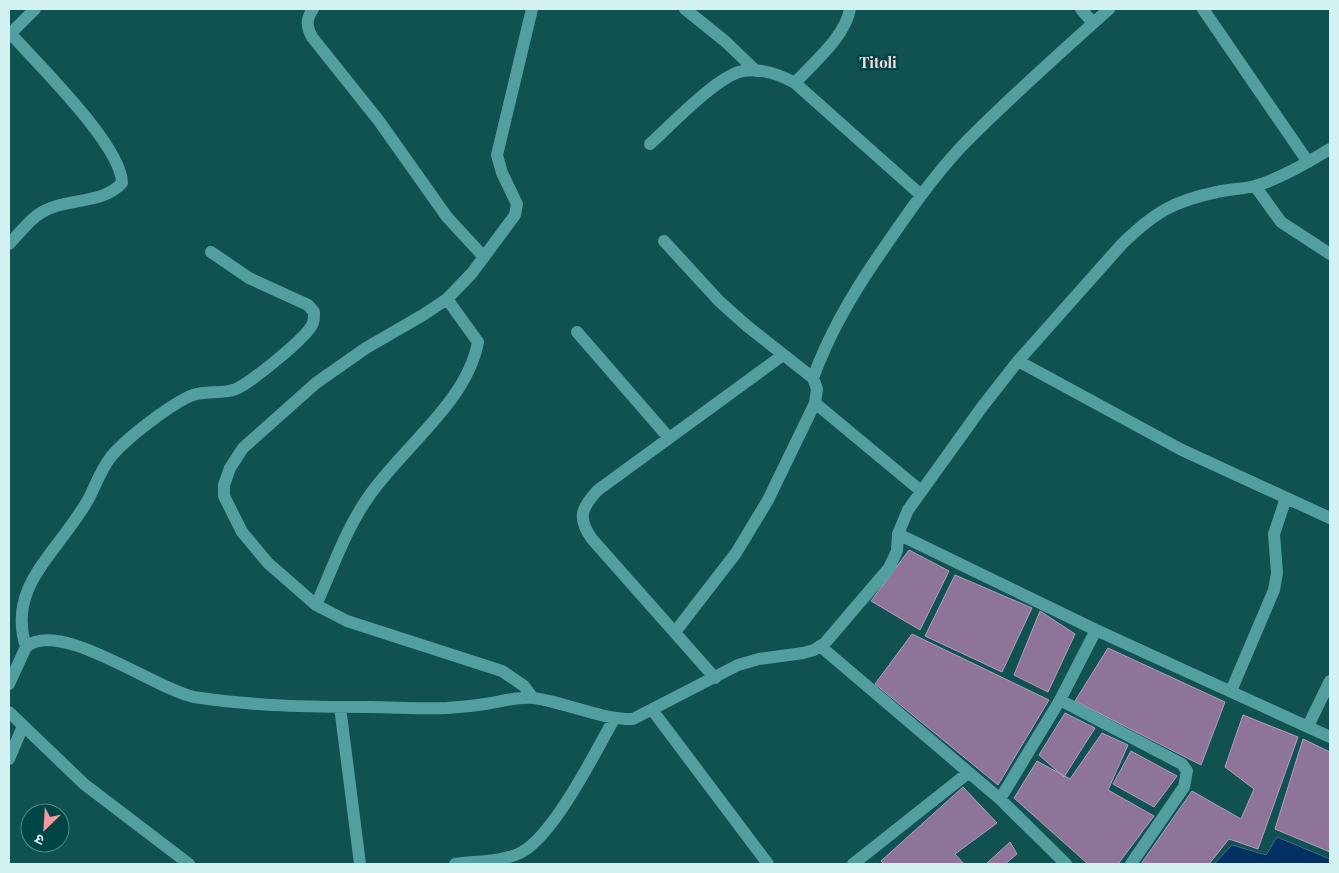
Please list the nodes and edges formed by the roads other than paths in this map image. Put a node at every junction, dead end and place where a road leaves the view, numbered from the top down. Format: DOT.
graph roads {
  1 [pos="313,9"];
  2 [pos="532,9"];
  3 [pos="685,9"];
  4 [pos="850,9"];
  5 [pos="1081,9"];
  6 [pos="1109,9"];
  7 [pos="1203,9"];
  8 [pos="29,10"];
  9 [pos="1093,23"];
  10 [pos="10,34"];
  11 [pos="756,71"];
  12 [pos="795,83"];
  13 [pos="650,144"];
  14 [pos="1330,149"];
  15 [pos="1308,162"];
  16 [pos="1255,186"];
  17 [pos="921,195"];
  18 [pos="664,241"];
  19 [pos="9,244"];
  20 [pos="212,252"];
  21 [pos="1330,254"];
  22 [pos="484,257"];
  23 [pos="446,299"];
  24 [pos="577,332"];
  25 [pos="783,356"];
  26 [pos="1018,361"];
  27 [pos="813,378"];
  28 [pos="815,403"];
  29 [pos="669,438"];
  30 [pos="921,491"];
  31 [pos="1286,498"];
  32 [pos="1330,518"];
  33 [pos="898,534"];
  34 [pos="316,605"];
  35 [pos="1096,630"];
  36 [pos="675,632"];
  37 [pos="820,646"];
  38 [pos="26,647"];
  39 [pos="11,675"];
  40 [pos="716,678"];
  41 [pos="1330,681"];
  42 [pos="1231,691"];
  43 [pos="533,698"];
  44 [pos="1060,700"];
  45 [pos="340,707"];
  46 [pos="653,711"];
  47 [pos="9,712"];
  48 [pos="614,719"];
  49 [pos="23,726"];
  50 [pos="1308,726"];
  51 [pos="1330,737"];
  52 [pos="9,759"];
  53 [pos="968,773"];
  54 [pos="1000,799"];
  55 [pos="190,864"];
  56 [pos="360,864"];
  57 [pos="455,864"];
  58 [pos="768,864"];
  59 [pos="854,864"];
  60 [pos="1066,864"];
  61 [pos="1131,864"];
  1 -- 22 [label="street"];
  2 -- 22 [label="street"];
  3 -- 11 [label="street"];
  4 -- 12 [label="street"];
  5 -- 9 [label="street"];
  6 -- 9 [label="street"];
  7 -- 15 [label="street"];
  8 -- 10 [label="street"];
  9 -- 17 [label="street"];
  10 -- 19 [label="street"];
  11 -- 12 [label="street"];
  11 -- 13 [label="street"];
  12 -- 17 [label="street"];
  14 -- 15 [label="street"];
  15 -- 16 [label="street"];
  16 -- 21 [label="street"];
  16 -- 26 [label="street"];
  17 -- 27 [label="street"];
  18 -- 25 [label="street"];
  20 -- 38 [label="street"];
  22 -- 23 [label="street"];
  23 -- 34 [label="street"];
  23 -- 34 [label="street"];
  24 -- 29 [label="street"];
  25 -- 27 [label="street"];
  25 -- 29 [label="street"];
  26 -- 30 [label="street"];
  26 -- 31 [label="street"];
  27 -- 28 [label="street"];
  28 -- 30 [label="street"];
  28 -- 36 [label="street"];
  29 -- 36 [label="street"];
  30 -- 33 [label="street"];
  31 -- 32 [label="street"];
  31 -- 42 [label="street"];
  33 -- 35 [label="street"];
  33 -- 37 [label="street"];
  34 -- 43 [label="street"];
  35 -- 42 [label="street"];
  35 -- 44 [label="street"];
  36 -- 40 [label="street"];
  37 -- 40 [label="street"];
  37 -- 53 [label="street"];
  38 -- 39 [label="street"];
  38 -- 45 [label="street"];
  40 -- 46 [label="street"];
  41 -- 50 [label="street"];
  42 -- 50 [label="street"];
  43 -- 45 [label="street"];
  43 -- 48 [label="street"];
  44 -- 54 [label="street"];
  44 -- 61 [label="street"];
  45 -- 56 [label="street"];
  46 -- 48 [label="street"];
  46 -- 58 [label="street"];
  47 -- 49 [label="street"];
  48 -- 57 [label="street"];
  49 -- 52 [label="street"];
  49 -- 55 [label="street"];
  50 -- 51 [label="street"];
  53 -- 54 [label="street"];
  53 -- 59 [label="street"];
  54 -- 60 [label="street"];
}
